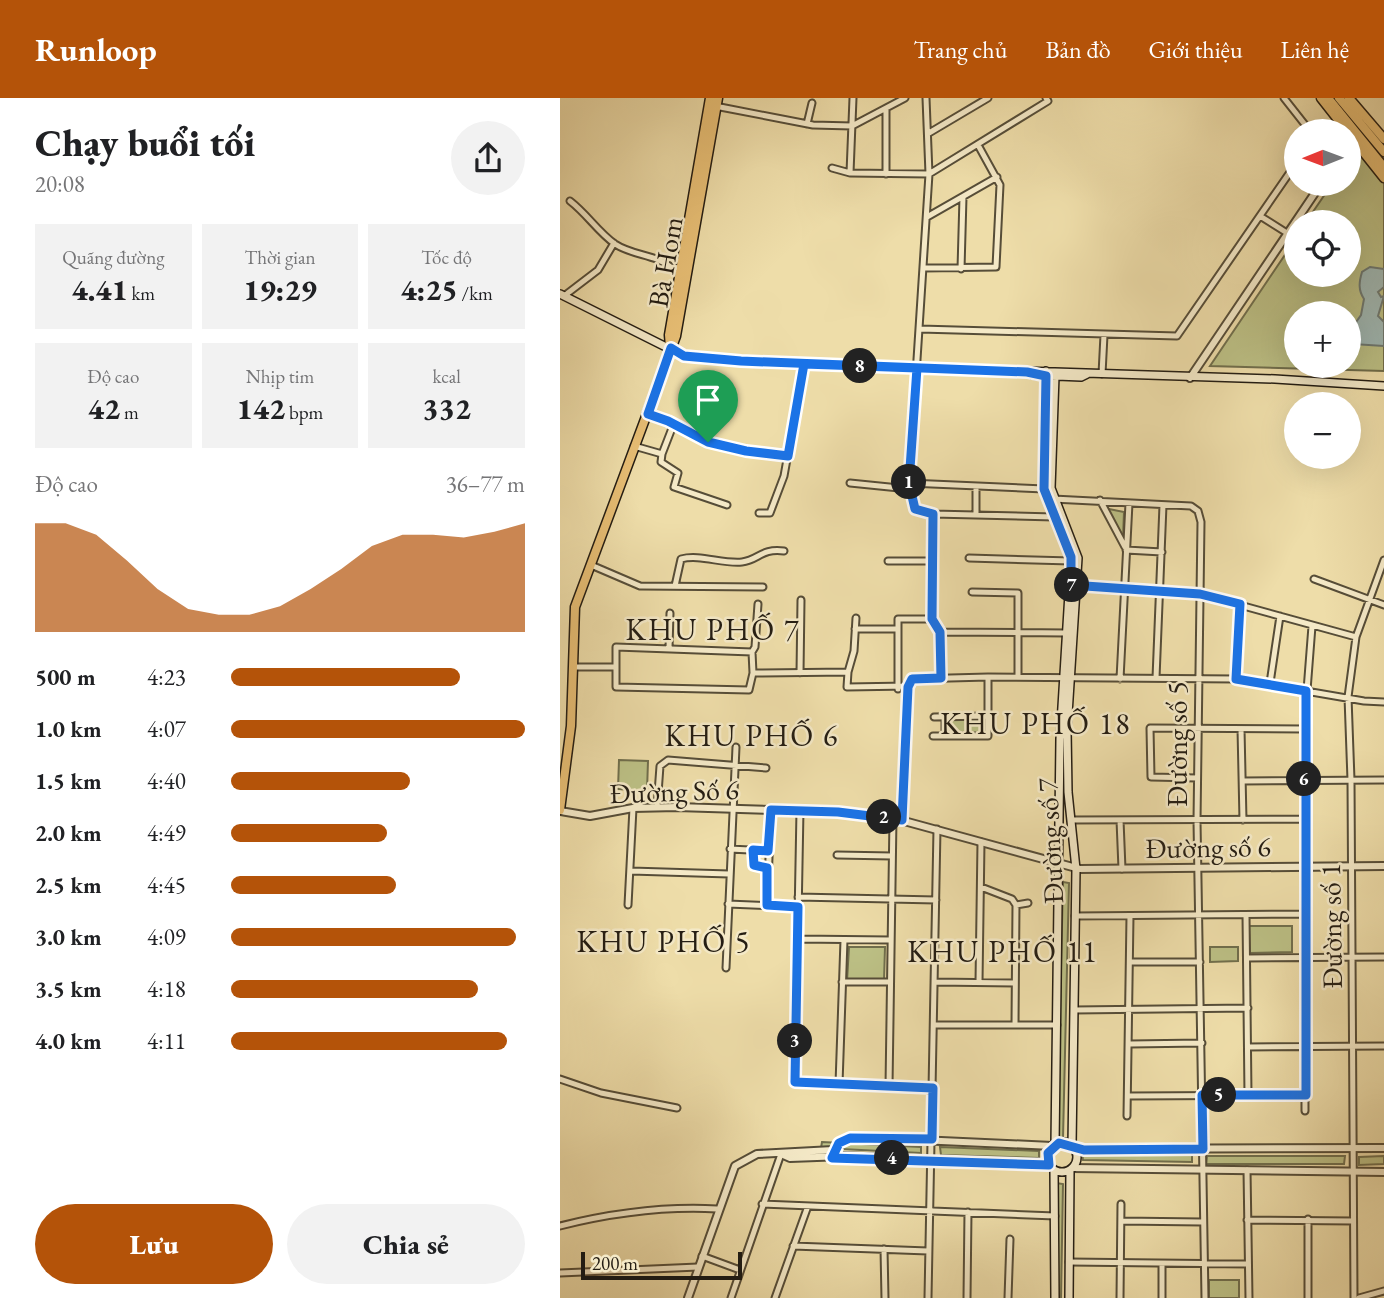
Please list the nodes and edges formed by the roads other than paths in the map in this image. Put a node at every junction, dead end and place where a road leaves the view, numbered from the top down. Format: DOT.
graph roads {
  1 [pos="853,98"];
  2 [pos="905,98"];
  3 [pos="926,98"];
  4 [pos="988,98"];
  5 [pos="1284,98"];
  6 [pos="1321,98"];
  7 [pos="1328,98"];
  8 [pos="1339,98"];
  9 [pos="1349,98"];
  10 [pos="1047,100"];
  11 [pos="713,102"];
  12 [pos="813,103"];
  13 [pos="886,110"];
  14 [pos="1301,119"];
  15 [pos="1338,119"];
  16 [pos="1341,119"];
  17 [pos="807,124"];
  18 [pos="852,126"];
  19 [pos="929,133"];
  20 [pos="1384,138"];
  21 [pos="978,145"];
  22 [pos="1362,148"];
  23 [pos="1384,152"];
  24 [pos="832,168"];
  25 [pos="1383,172"];
  26 [pos="850,173"];
  27 [pos="886,174"];
  28 [pos="929,174"];
  29 [pos="997,177"];
  30 [pos="1284,181"];
  31 [pos="963,197"];
  32 [pos="570,201"];
  33 [pos="1260,216"];
  34 [pos="927,217"];
  35 [pos="1284,231"];
  36 [pos="1284,237"];
  37 [pos="614,243"];
  38 [pos="684,267"];
  39 [pos="924,268"];
  40 [pos="961,269"];
  41 [pos="562,295"];
  42 [pos="919,330"];
  43 [pos="1104,335"];
  44 [pos="671,348"];
  45 [pos="804,364"];
  46 [pos="917,368"];
  47 [pos="1046,373"];
  48 [pos="1055,373"];
  49 [pos="1102,374"];
  50 [pos="1190,377"];
  51 [pos="1384,386"];
  52 [pos="648,414"];
  53 [pos="674,424"];
  54 [pos="634,446"];
  55 [pos="662,454"];
  56 [pos="788,456"];
  57 [pos="850,483"];
  58 [pos="909,486"];
  59 [pos="976,486"];
  60 [pos="1044,489"];
  61 [pos="1051,499"];
  62 [pos="1100,500"];
  63 [pos="1129,503"];
  64 [pos="727,505"];
  65 [pos="1163,505"];
  66 [pos="759,513"];
  67 [pos="933,514"];
  68 [pos="976,514"];
  69 [pos="1054,517"];
  70 [pos="1126,548"];
  71 [pos="784,551"];
  72 [pos="1161,552"];
  73 [pos="968,558"];
  74 [pos="1384,560"];
  75 [pos="887,561"];
  76 [pos="932,561"];
  77 [pos="1072,561"];
  78 [pos="591,565"];
  79 [pos="1314,579"];
  80 [pos="1074,585"];
  81 [pos="676,586"];
  82 [pos="763,587"];
  83 [pos="1124,587"];
  84 [pos="1160,590"];
  85 [pos="972,592"];
  86 [pos="1200,594"];
  87 [pos="1371,598"];
  88 [pos="801,600"];
  89 [pos="758,604"];
  90 [pos="1240,604"];
  91 [pos="1384,606"];
  92 [pos="670,613"];
  93 [pos="1280,616"];
  94 [pos="856,618"];
  95 [pos="932,619"];
  96 [pos="1312,626"];
  97 [pos="855,629"];
  98 [pos="897,629"];
  99 [pos="940,632"];
  100 [pos="1066,633"];
  101 [pos="1019,634"];
  102 [pos="1356,637"];
  103 [pos="669,648"];
  104 [pos="751,652"];
  105 [pos="572,667"];
  106 [pos="616,667"];
  107 [pos="753,673"];
  108 [pos="800,673"];
  109 [pos="848,673"];
  110 [pos="988,677"];
  111 [pos="1018,677"];
  112 [pos="1067,677"];
  113 [pos="941,678"];
  114 [pos="1156,678"];
  115 [pos="1120,679"];
  116 [pos="1198,679"];
  117 [pos="1236,679"];
  118 [pos="1270,683"];
  119 [pos="908,687"];
  120 [pos="898,689"];
  121 [pos="1306,691"];
  122 [pos="1348,697"];
  123 [pos="1384,702"];
  124 [pos="945,716"];
  125 [pos="988,716"];
  126 [pos="934,717"];
  127 [pos="1197,729"];
  128 [pos="1241,729"];
  129 [pos="1304,729"];
  130 [pos="933,736"];
  131 [pos="945,736"];
  132 [pos="736,747"];
  133 [pos="734,765"];
  134 [pos="766,768"];
  135 [pos="1197,778"];
  136 [pos="1351,780"];
  137 [pos="1384,780"];
  138 [pos="1243,781"];
  139 [pos="1304,781"];
  140 [pos="657,807"];
  141 [pos="634,808"];
  142 [pos="731,809"];
  143 [pos="771,810"];
  144 [pos="800,810"];
  145 [pos="560,811"];
  146 [pos="893,818"];
  147 [pos="1305,819"];
  148 [pos="902,820"];
  149 [pos="1072,820"];
  150 [pos="1120,820"];
  151 [pos="1243,820"];
  152 [pos="1197,821"];
  153 [pos="937,829"];
  154 [pos="981,842"];
  155 [pos="730,849"];
  156 [pos="753,850"];
  157 [pos="768,851"];
  158 [pos="837,855"];
  159 [pos="892,856"];
  160 [pos="1060,865"];
  161 [pos="1384,866"];
  162 [pos="1305,867"];
  163 [pos="1352,867"];
  164 [pos="767,868"];
  165 [pos="1076,869"];
  166 [pos="1122,869"];
  167 [pos="1198,869"];
  168 [pos="631,872"];
  169 [pos="729,874"];
  170 [pos="981,887"];
  171 [pos="798,897"];
  172 [pos="891,898"];
  173 [pos="936,900"];
  174 [pos="1028,903"];
  175 [pos="728,904"];
  176 [pos="628,905"];
  177 [pos="767,905"];
  178 [pos="1016,905"];
  179 [pos="798,907"];
  180 [pos="1306,914"];
  181 [pos="1246,915"];
  182 [pos="1075,916"];
  183 [pos="1130,916"];
  184 [pos="1199,916"];
  185 [pos="798,939"];
  186 [pos="844,940"];
  187 [pos="890,940"];
  188 [pos="1352,957"];
  189 [pos="1384,957"];
  190 [pos="1247,958"];
  191 [pos="1305,959"];
  192 [pos="1130,962"];
  193 [pos="1200,962"];
  194 [pos="726,968"];
  195 [pos="842,982"];
  196 [pos="889,982"];
  197 [pos="935,982"];
  198 [pos="979,982"];
  199 [pos="1015,983"];
  200 [pos="1248,1008"];
  201 [pos="1201,1009"];
  202 [pos="1074,1010"];
  203 [pos="1130,1011"];
  204 [pos="1057,1024"];
  205 [pos="935,1025"];
  206 [pos="1014,1026"];
  207 [pos="1202,1043"];
  208 [pos="1130,1044"];
  209 [pos="1306,1046"];
  210 [pos="1353,1046"];
  211 [pos="1384,1046"];
  212 [pos="1248,1047"];
  213 [pos="560,1079"];
  214 [pos="839,1084"];
  215 [pos="889,1086"];
  216 [pos="933,1088"];
  217 [pos="1202,1095"];
  218 [pos="1248,1095"];
  219 [pos="1306,1095"];
  220 [pos="1129,1096"];
  221 [pos="677,1108"];
  222 [pos="1305,1111"];
  223 [pos="1127,1116"];
  224 [pos="932,1139"];
  225 [pos="1053,1145"];
  226 [pos="1073,1148"];
  227 [pos="1384,1148"];
  228 [pos="1203,1149"];
  229 [pos="1354,1149"];
  230 [pos="780,1154"];
  231 [pos="833,1154"];
  232 [pos="930,1160"];
  233 [pos="1052,1167"];
  234 [pos="1071,1169"];
  235 [pos="1202,1170"];
  236 [pos="1247,1170"];
  237 [pos="1354,1171"];
  238 [pos="1384,1172"];
  239 [pos="762,1204"];
  240 [pos="1121,1204"];
  241 [pos="808,1206"];
  242 [pos="717,1209"];
  243 [pos="929,1211"];
  244 [pos="968,1212"];
  245 [pos="1055,1216"];
  246 [pos="1308,1219"];
  247 [pos="1247,1220"];
  248 [pos="1121,1221"];
  249 [pos="1353,1221"];
  250 [pos="1202,1222"];
  251 [pos="560,1226"];
  252 [pos="1010,1239"];
  253 [pos="793,1247"];
  254 [pos="884,1249"];
  255 [pos="929,1251"];
  256 [pos="702,1256"];
  257 [pos="1069,1262"];
  258 [pos="1120,1263"];
  259 [pos="1162,1264"];
  260 [pos="1203,1264"];
  261 [pos="1247,1264"];
  262 [pos="698,1267"];
  263 [pos="740,1270"];
  264 [pos="560,1273"];
  265 [pos="1384,1291"];
  266 [pos="688,1298"];
  267 [pos="731,1298"];
  268 [pos="775,1298"];
  269 [pos="884,1298"];
  270 [pos="928,1298"];
  271 [pos="967,1298"];
  272 [pos="1008,1298"];
  273 [pos="1055,1298"];
  274 [pos="1069,1298"];
  275 [pos="1120,1298"];
  276 [pos="1162,1298"];
  277 [pos="1205,1298"];
  278 [pos="1249,1298"];
  279 [pos="1308,1298"];
  280 [pos="1357,1298"];
  1 -- 18 [label="street"];
  2 -- 13 [label="street"];
  3 -- 19 [label="street"];
  4 -- 19 [label="street"];
  5 -- 14 [label="street"];
  6 -- 15 [label="main road"];
  7 -- 16 [label="main road"];
  8 -- 23 [label="main road"];
  9 -- 20 [label="main road"];
  10 -- 21 [label="street"];
  11 -- 17 [label="street"];
  11 -- 38 [label="main road, Bà Hom"];
  12 -- 17 [label="street"];
  13 -- 18 [label="street"];
  13 -- 27 [label="street"];
  17 -- 18 [label="street"];
  18 -- 26 [label="street"];
  19 -- 28 [label="street"];
  21 -- 28 [label="street"];
  21 -- 29 [label="street"];
  22 -- 25 [label="main road"];
  24 -- 26 [label="street"];
  26 -- 27 [label="street"];
  27 -- 28 [label="street"];
  28 -- 34 [label="street"];
  29 -- 31 [label="street"];
  29 -- 40 [label="street"];
  30 -- 33 [label="street"];
  31 -- 34 [label="street"];
  31 -- 40 [label="street"];
  32 -- 37 [label="street"];
  33 -- 35 [label="street"];
  33 -- 43 [label="street"];
  34 -- 39 [label="street"];
  36 -- 50 [label="street"];
  37 -- 38 [label="street"];
  37 -- 41 [label="street"];
  38 -- 44 [label="main road, Bà Hom"];
  39 -- 40 [label="street"];
  39 -- 42 [label="street"];
  41 -- 44 [label="main road"];
  42 -- 43 [label="street"];
  42 -- 46 [label="street"];
  43 -- 49 [label="street"];
  44 -- 45 [label="main road"];
  44 -- 52 [label="main road, Bà Hom"];
  45 -- 46 [label="main road"];
  45 -- 56 [label="street"];
  46 -- 47 [label="main road"];
  46 -- 58 [label="street"];
  47 -- 48 [label="main road"];
  47 -- 60 [label="main road, Đường số 7"];
  48 -- 49 [label="main road"];
  48 -- 61 [label="main road, Đường số 7"];
  49 -- 50 [label="main road"];
  50 -- 51 [label="main road"];
  52 -- 53 [label="street"];
  52 -- 54 [label="main road, Bà Hom"];
  53 -- 55 [label="street"];
  53 -- 56 [label="street"];
  54 -- 55 [label="street"];
  54 -- 78 [label="main road, Bà Hom"];
  55 -- 64 [label="street"];
  56 -- 66 [label="street"];
  57 -- 58 [label="street"];
  58 -- 59 [label="street"];
  58 -- 67 [label="street"];
  59 -- 60 [label="street"];
  59 -- 68 [label="street"];
  60 -- 61 [label="main road, Đường số 7"];
  61 -- 62 [label="street, Đường số 5"];
  61 -- 69 [label="main road, Đường số 7"];
  61 -- 80 [label="main road, Đường số 7"];
  62 -- 63 [label="street, Đường số 5"];
  62 -- 70 [label="street"];
  63 -- 65 [label="street, Đường số 5"];
  63 -- 70 [label="street"];
  65 -- 72 [label="street"];
  65 -- 86 [label="street, Đường số 5"];
  67 -- 68 [label="street"];
  67 -- 76 [label="street"];
  68 -- 69 [label="street"];
  69 -- 77 [label="main road, Đường số 7"];
  70 -- 72 [label="street"];
  70 -- 83 [label="street"];
  71 -- 81 [label="street"];
  72 -- 84 [label="street"];
  73 -- 77 [label="street"];
  74 -- 87 [label="street, Đường số 1"];
  75 -- 76 [label="street"];
  76 -- 95 [label="street"];
  77 -- 80 [label="main road, Đường số 7"];
  78 -- 81 [label="street"];
  78 -- 105 [label="main road, Bà Hom"];
  79 -- 87 [label="street"];
  80 -- 83 [label="street"];
  80 -- 100 [label="main road, Đường số 7"];
  80 -- 112 [label="main road, Đường số 7"];
  81 -- 82 [label="street"];
  83 -- 84 [label="street"];
  83 -- 115 [label="street"];
  84 -- 86 [label="street"];
  84 -- 114 [label="street"];
  85 -- 101 [label="street"];
  86 -- 90 [label="street"];
  86 -- 116 [label="street, Đường số 5"];
  87 -- 91 [label="street"];
  87 -- 102 [label="street, Đường số 1"];
  88 -- 108 [label="street"];
  89 -- 104 [label="street"];
  90 -- 93 [label="street"];
  90 -- 117 [label="street"];
  92 -- 103 [label="street"];
  93 -- 96 [label="street"];
  93 -- 118 [label="street"];
  94 -- 97 [label="street"];
  95 -- 98 [label="street"];
  95 -- 99 [label="street"];
  96 -- 102 [label="street"];
  96 -- 121 [label="street"];
  97 -- 98 [label="street"];
  97 -- 109 [label="street"];
  98 -- 120 [label="street"];
  99 -- 101 [label="street"];
  99 -- 113 [label="street"];
  100 -- 101 [label="street"];
  100 -- 112 [label="main road, Đường số 7"];
  101 -- 111 [label="street"];
  102 -- 122 [label="street, Đường số 1"];
  103 -- 104 [label="street"];
  103 -- 106 [label="street"];
  104 -- 107 [label="street"];
  105 -- 106 [label="street"];
  105 -- 145 [label="main road, Bà Hom"];
  106 -- 107 [label="street"];
  107 -- 108 [label="street"];
  108 -- 109 [label="street"];
  109 -- 120 [label="street"];
  110 -- 111 [label="street"];
  110 -- 113 [label="street"];
  110 -- 125 [label="street"];
  111 -- 112 [label="street"];
  112 -- 115 [label="street"];
  112 -- 149 [label="main road, Đường số 7"];
  112 -- 160 [label="main road, Đường số 7"];
  113 -- 119 [label="street"];
  114 -- 115 [label="street"];
  114 -- 116 [label="street"];
  116 -- 117 [label="street"];
  116 -- 127 [label="street, Đường số 5"];
  117 -- 118 [label="street"];
  118 -- 121 [label="street"];
  119 -- 120 [label="street"];
  119 -- 148 [label="street"];
  121 -- 122 [label="street"];
  121 -- 129 [label="street"];
  122 -- 123 [label="street"];
  122 -- 136 [label="street, Đường số 1"];
  124 -- 125 [label="street"];
  124 -- 126 [label="street"];
  124 -- 131 [label="street"];
  125 -- 131 [label="street"];
  127 -- 128 [label="street"];
  127 -- 135 [label="street, Đường số 5"];
  127 -- 135 [label="street"];
  128 -- 129 [label="street"];
  128 -- 138 [label="street"];
  129 -- 139 [label="street"];
  130 -- 131 [label="street"];
  132 -- 133 [label="street"];
  133 -- 134 [label="street"];
  133 -- 140 [label="street"];
  133 -- 142 [label="street"];
  135 -- 152 [label="street, Đường số 5"];
  136 -- 137 [label="street"];
  136 -- 139 [label="street"];
  136 -- 163 [label="street, Đường số 1"];
  138 -- 139 [label="street"];
  138 -- 151 [label="street"];
  139 -- 147 [label="street"];
  140 -- 141 [label="street, Đường Số 6"];
  140 -- 142 [label="street, Đường Số 6"];
  141 -- 145 [label="street, Đường Số 6"];
  141 -- 168 [label="street"];
  142 -- 143 [label="street, Đường Số 6"];
  142 -- 155 [label="street"];
  143 -- 144 [label="street, Đường Số 6"];
  143 -- 157 [label="street"];
  144 -- 146 [label="street, Đường Số 6"];
  144 -- 171 [label="street"];
  146 -- 148 [label="street, Đường Số 6"];
  146 -- 159 [label="street"];
  147 -- 151 [label="street"];
  147 -- 162 [label="street"];
  148 -- 153 [label="street, Đường Số 6"];
  149 -- 150 [label="street"];
  149 -- 165 [label="main road, Đường số 7"];
  150 -- 152 [label="street"];
  150 -- 166 [label="street"];
  151 -- 152 [label="street"];
  152 -- 167 [label="street, Đường số 5"];
  153 -- 154 [label="street, Đường Số 6"];
  153 -- 173 [label="street"];
  154 -- 160 [label="street, Đường Số 6"];
  154 -- 170 [label="street"];
  155 -- 156 [label="street"];
  155 -- 169 [label="street"];
  156 -- 157 [label="street"];
  156 -- 164 [label="street"];
  157 -- 164 [label="street"];
  158 -- 159 [label="street"];
  159 -- 172 [label="street"];
  160 -- 165 [label="street, Đường Số 6"];
  160 -- 204 [label="main road, Đường số 7"];
  161 -- 163 [label="street, Đường số 6"];
  162 -- 163 [label="street, Đường số 6"];
  162 -- 167 [label="street, Đường số 6"];
  162 -- 180 [label="street"];
  163 -- 188 [label="street, Đường số 1"];
  164 -- 177 [label="street"];
  165 -- 166 [label="street, Đường số 6"];
  165 -- 182 [label="main road, Đường số 7"];
  166 -- 167 [label="street, Đường số 6"];
  167 -- 184 [label="street, Đường số 5"];
  168 -- 169 [label="street"];
  168 -- 176 [label="street"];
  169 -- 175 [label="street"];
  170 -- 178 [label="street"];
  170 -- 198 [label="street"];
  171 -- 172 [label="street"];
  171 -- 179 [label="street"];
  172 -- 173 [label="street"];
  172 -- 187 [label="street"];
  173 -- 197 [label="street"];
  174 -- 178 [label="street"];
  175 -- 177 [label="street"];
  175 -- 194 [label="street"];
  177 -- 179 [label="street"];
  178 -- 199 [label="street"];
  179 -- 185 [label="street"];
  180 -- 181 [label="street"];
  180 -- 191 [label="street"];
  181 -- 184 [label="street"];
  181 -- 190 [label="street"];
  182 -- 183 [label="street"];
  182 -- 202 [label="main road, Đường số 7"];
  183 -- 184 [label="street"];
  183 -- 192 [label="street"];
  184 -- 193 [label="street, Đường số 5"];
  185 -- 186 [label="street"];
  185 -- 214 [label="street"];
  186 -- 187 [label="street"];
  186 -- 195 [label="street"];
  187 -- 196 [label="street"];
  188 -- 189 [label="street"];
  188 -- 191 [label="street"];
  188 -- 210 [label="street, Đường số 1"];
  190 -- 191 [label="street"];
  190 -- 200 [label="street"];
  191 -- 209 [label="street"];
  192 -- 193 [label="street"];
  192 -- 203 [label="street"];
  193 -- 201 [label="street, Đường số 5"];
  195 -- 196 [label="street"];
  195 -- 214 [label="street"];
  196 -- 215 [label="street"];
  197 -- 198 [label="street"];
  197 -- 205 [label="street"];
  198 -- 199 [label="street"];
  199 -- 206 [label="street"];
  200 -- 201 [label="street"];
  200 -- 212 [label="street"];
  201 -- 203 [label="street"];
  201 -- 207 [label="street, Đường số 5"];
  202 -- 203 [label="street"];
  202 -- 226 [label="main road, Đường số 7"];
  203 -- 208 [label="street"];
  204 -- 206 [label="street"];
  204 -- 225 [label="main road, Đường số 7"];
  205 -- 206 [label="street"];
  205 -- 216 [label="street"];
  207 -- 208 [label="street"];
  207 -- 217 [label="street, Đường số 5"];
  208 -- 220 [label="street"];
  209 -- 210 [label="street"];
  209 -- 212 [label="street"];
  209 -- 219 [label="street"];
  210 -- 211 [label="street"];
  210 -- 229 [label="street, Đường số 1"];
  212 -- 218 [label="street"];
  213 -- 221 [label="street"];
  214 -- 215 [label="street"];
  215 -- 216 [label="street"];
  216 -- 224 [label="street"];
  217 -- 218 [label="street"];
  217 -- 220 [label="street"];
  217 -- 228 [label="street, Đường số 5"];
  218 -- 219 [label="street"];
  219 -- 222 [label="street"];
  220 -- 223 [label="street"];
  224 -- 225 [label="street"];
  224 -- 231 [label="street"];
  224 -- 232 [label="street"];
  225 -- 226 [label="main road"];
  225 -- 233 [label="main road"];
  226 -- 228 [label="street"];
  226 -- 234 [label="main road"];
  227 -- 229 [label="street"];
  228 -- 229 [label="street"];
  228 -- 235 [label="street, Đường số 5"];
  229 -- 237 [label="street, Đường số 1"];
  230 -- 231 [label="street"];
  230 -- 239 [label="street"];
  230 -- 242 [label="street"];
  231 -- 232 [label="street"];
  232 -- 233 [label="street"];
  232 -- 243 [label="street"];
  233 -- 234 [label="main road"];
  233 -- 245 [label="main road"];
  234 -- 235 [label="street"];
  234 -- 257 [label="main road"];
  235 -- 236 [label="street"];
  235 -- 250 [label="street, Đường số 5"];
  236 -- 237 [label="street"];
  236 -- 247 [label="street"];
  237 -- 238 [label="street"];
  237 -- 249 [label="street, Đường số 1"];
  239 -- 241 [label="street"];
  239 -- 263 [label="street"];
  240 -- 248 [label="street"];
  241 -- 243 [label="street"];
  241 -- 253 [label="street"];
  242 -- 251 [label="street"];
  242 -- 256 [label="street"];
  243 -- 244 [label="street"];
  243 -- 255 [label="street"];
  244 -- 245 [label="street"];
  244 -- 271 [label="street"];
  245 -- 273 [label="main road"];
  246 -- 247 [label="street"];
  246 -- 249 [label="street"];
  246 -- 279 [label="street"];
  247 -- 261 [label="street"];
  248 -- 250 [label="street"];
  248 -- 258 [label="street"];
  249 -- 280 [label="street, Đường số 1"];
  250 -- 260 [label="street, Đường số 5"];
  252 -- 272 [label="street"];
  253 -- 254 [label="street"];
  253 -- 268 [label="street"];
  254 -- 255 [label="street"];
  254 -- 269 [label="street"];
  255 -- 270 [label="street"];
  256 -- 262 [label="street"];
  256 -- 263 [label="street"];
  257 -- 258 [label="street"];
  257 -- 274 [label="main road"];
  258 -- 259 [label="street"];
  258 -- 275 [label="street"];
  259 -- 260 [label="street"];
  259 -- 276 [label="street"];
  260 -- 261 [label="street"];
  260 -- 277 [label="street, Đường số 5"];
  261 -- 278 [label="street"];
  262 -- 264 [label="street"];
  262 -- 266 [label="street"];
  263 -- 267 [label="street"];
  265 -- 280 [label="street"];
}
